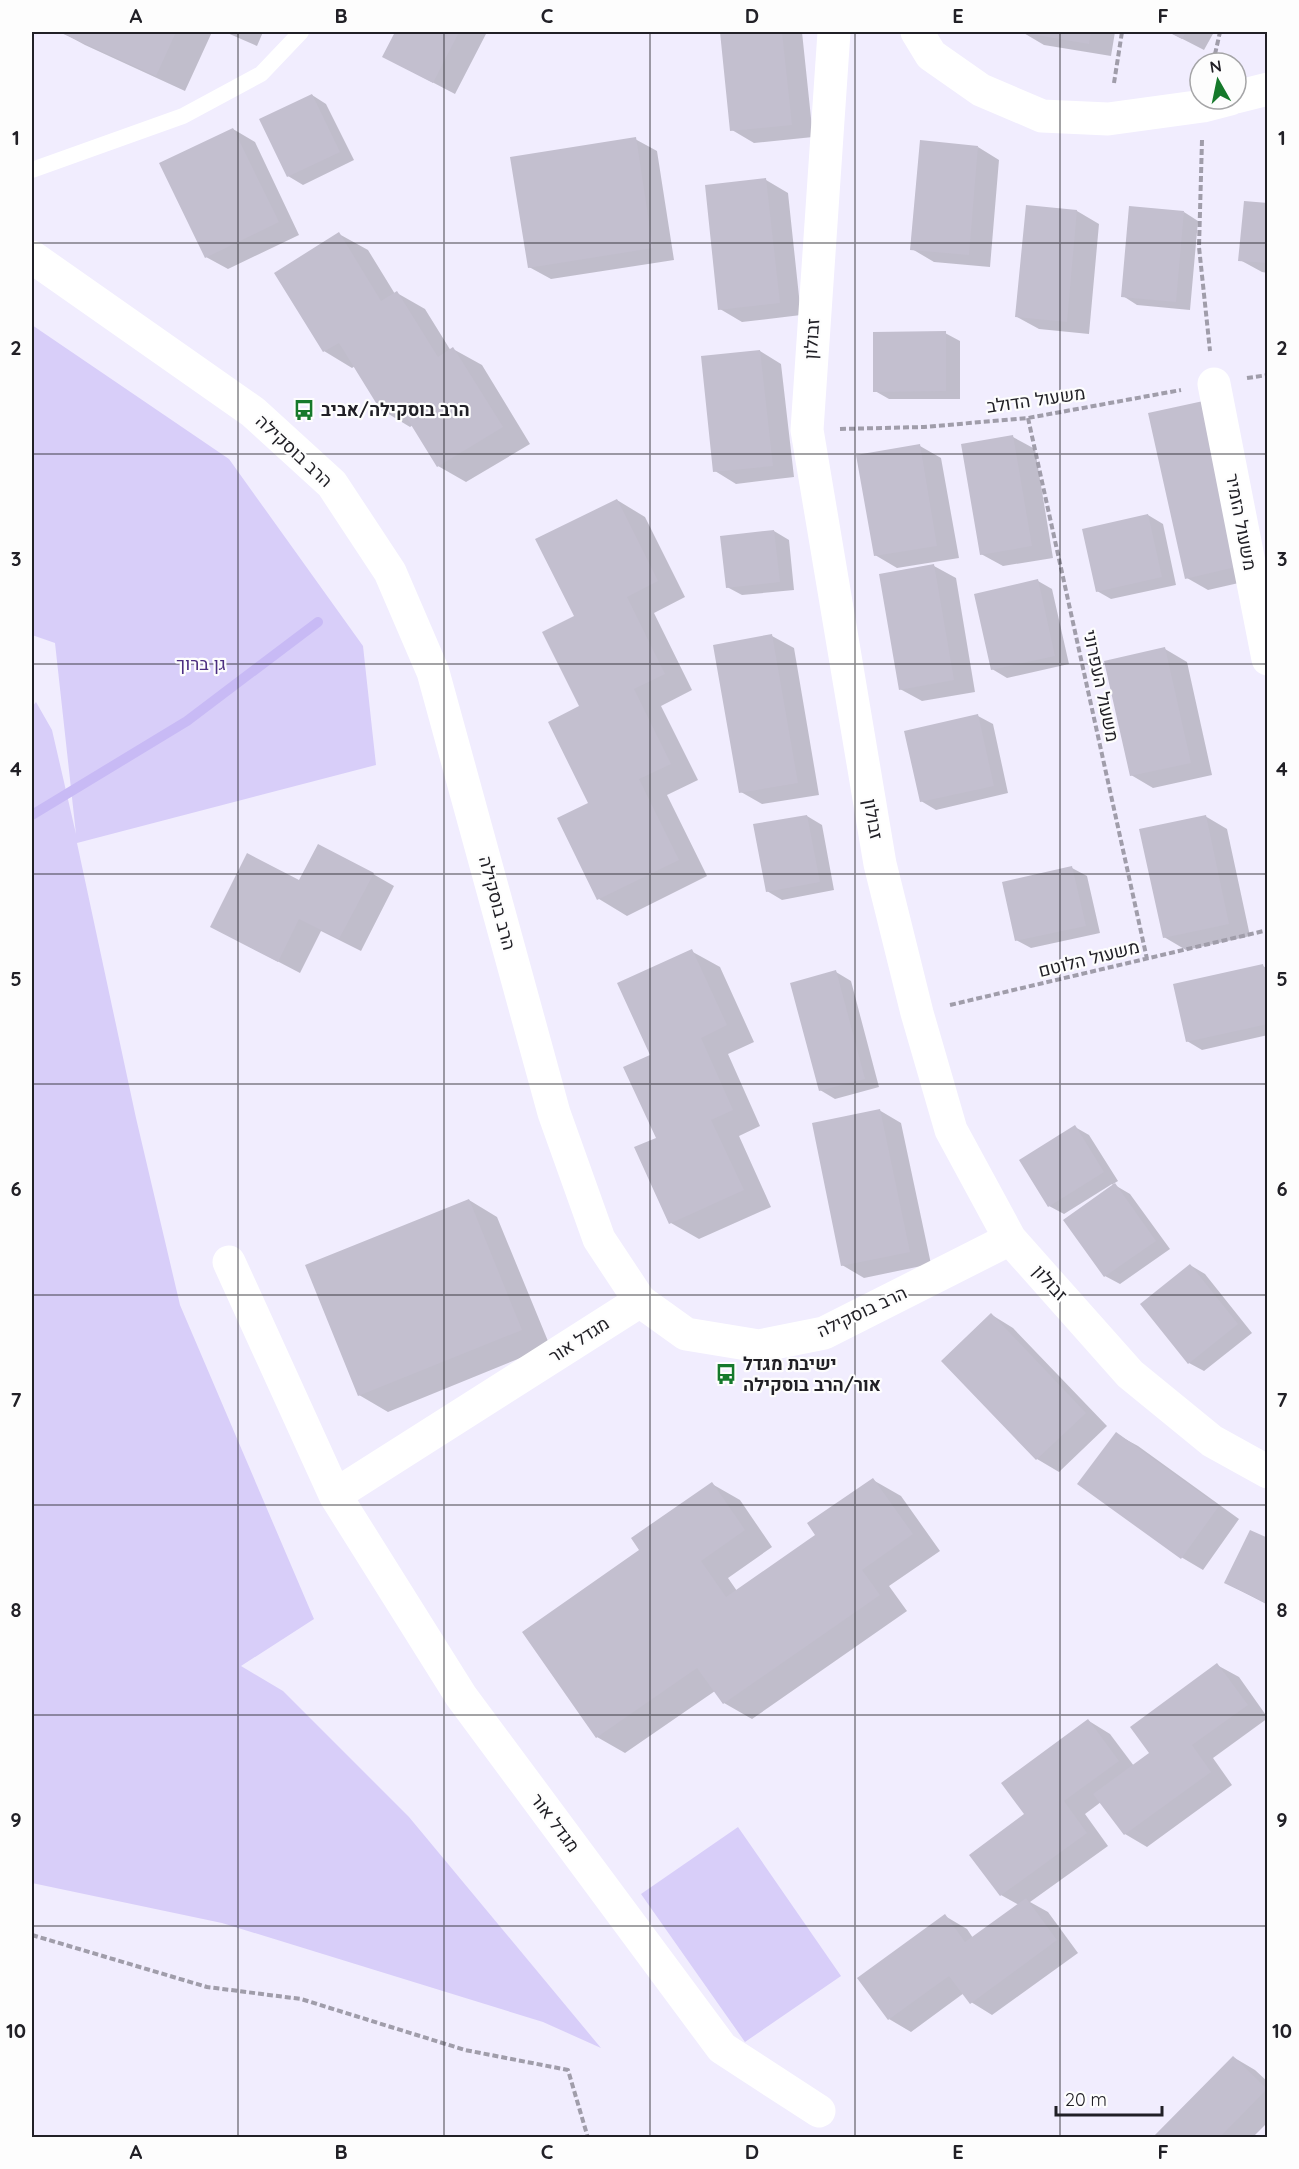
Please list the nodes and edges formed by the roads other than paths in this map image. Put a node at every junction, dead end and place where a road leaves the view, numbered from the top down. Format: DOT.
graph roads {
  1 [pos="302,32"];
  2 [pos="834,32"];
  3 [pos="917,32"];
  4 [pos="1268,89"];
  5 [pos="1248,94"];
  6 [pos="1188,107"];
  7 [pos="32,171"];
  8 [pos="32,257"];
  9 [pos="1214,384"];
  10 [pos="1268,659"];
  11 [pos="1010,1239"];
  12 [pos="229,1262"];
  13 [pos="640,1301"];
  14 [pos="1265,1466"];
  15 [pos="336,1496"];
  16 [pos="819,2111"];
  1 -- 7 [label="lane"];
  2 -- 11 [label="street, זבולון"];
  3 -- 6 [label="street"];
  4 -- 5 [label="street"];
  8 -- 13 [label="street, הרב בוסקילה"];
  9 -- 10 [label="street, משעול הזמיר"];
  11 -- 13 [label="street, הרב בוסקילה"];
  11 -- 14 [label="street, זבולון"];
  12 -- 15 [label="street, מגדל אור"];
  13 -- 15 [label="street, מגדל אור"];
  15 -- 16 [label="street, מגדל אור"];
}
